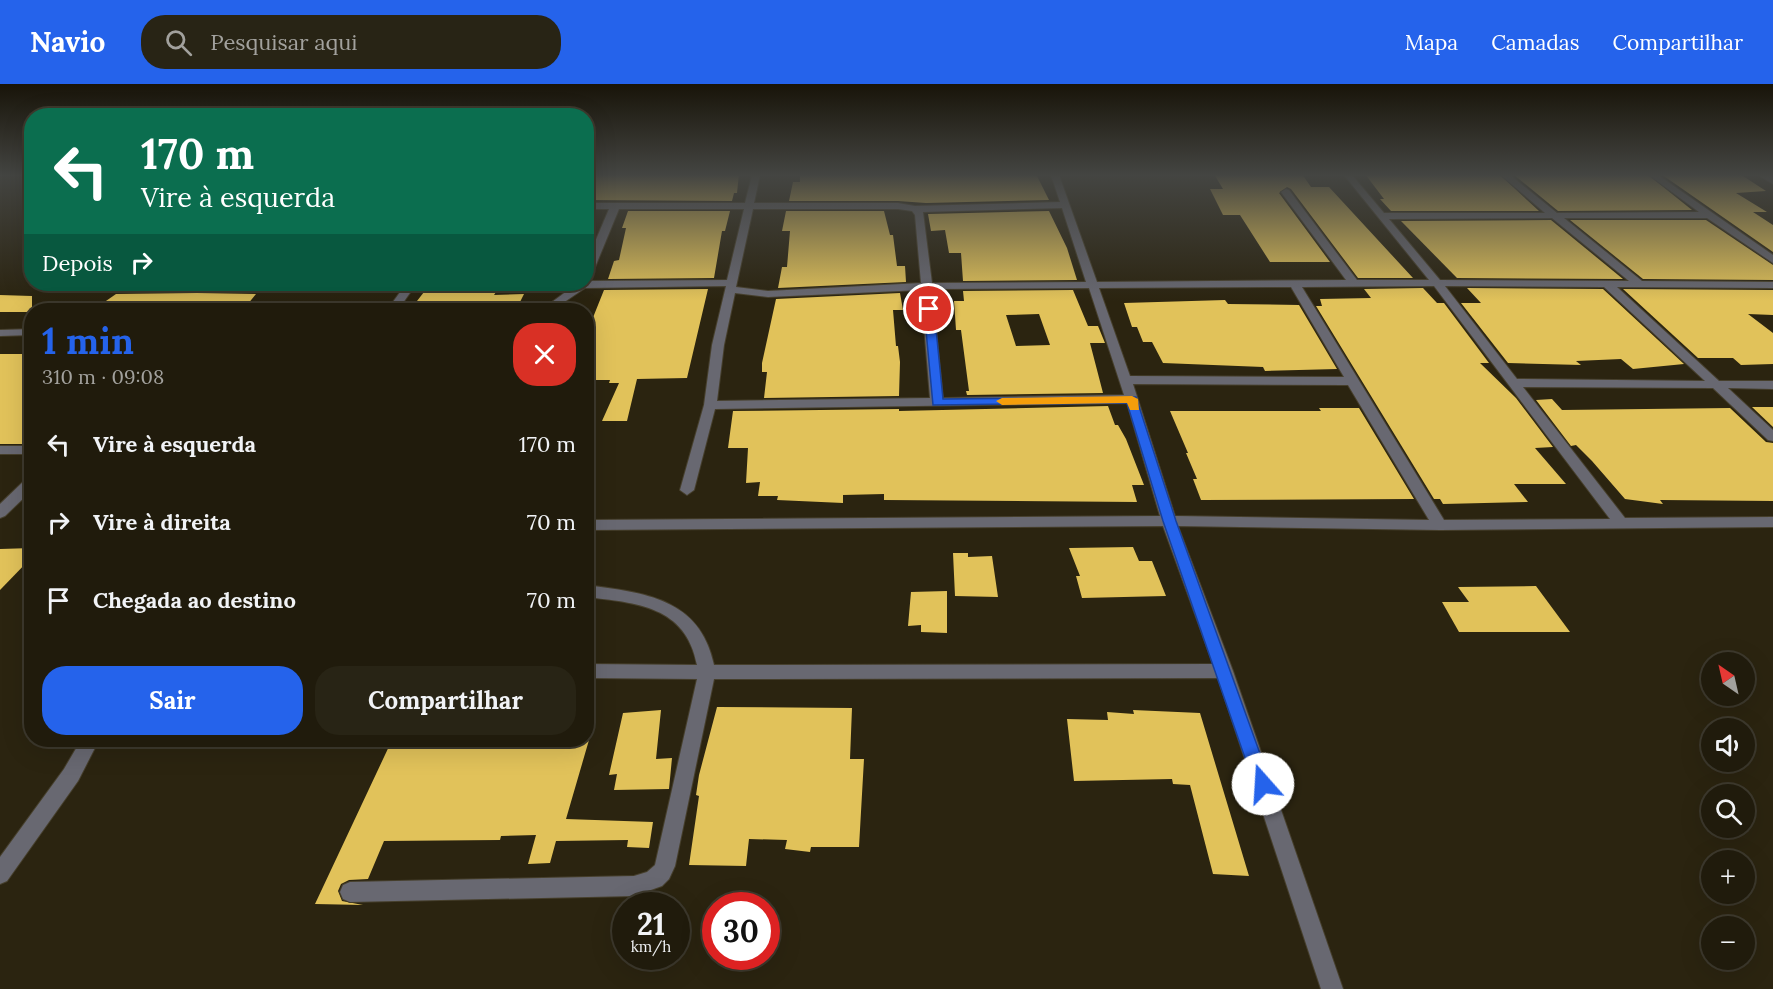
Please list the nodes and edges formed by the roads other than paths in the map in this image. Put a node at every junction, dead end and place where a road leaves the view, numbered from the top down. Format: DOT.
graph roads {
  1 [pos="611,217"];
  2 [pos="748,217"];
  3 [pos="920,217"];
  4 [pos="1069,217"];
  5 [pos="1305,217"];
  6 [pos="1382,217"];
  7 [pos="1558,217"];
  8 [pos="1712,217"];
  9 [pos="594,258"];
  10 [pos="1773,260"];
  11 [pos="1437,283"];
  12 [pos="594,284"];
  13 [pos="1639,284"];
  14 [pos="1295,285"];
  15 [pos="1355,285"];
  16 [pos="1608,285"];
  17 [pos="1773,285"];
  18 [pos="731,286"];
  19 [pos="927,286"];
  20 [pos="1092,286"];
  21 [pos="575,291"];
  22 [pos="561,303"];
  23 [pos="24,332"];
  24 [pos="0,333"];
  25 [pos="1125,380"];
  26 [pos="1352,381"];
  27 [pos="1514,383"];
  28 [pos="1717,385"];
  29 [pos="1773,385"];
  30 [pos="1132,399"];
  31 [pos="937,402"];
  32 [pos="710,405"];
  33 [pos="1773,437"];
  34 [pos="0,450"];
  35 [pos="24,450"];
  36 [pos="24,489"];
  37 [pos="687,490"];
  38 [pos="0,513"];
  39 [pos="1169,521"];
  40 [pos="1773,522"];
  41 [pos="1621,524"];
  42 [pos="594,525"];
  43 [pos="1440,525"];
  44 [pos="594,592"];
  45 [pos="594,671"];
  46 [pos="1224,671"];
  47 [pos="707,672"];
  48 [pos="86,747"];
  49 [pos="0,874"];
  50 [pos="350,892"];
  51 [pos="1332,989"];
  1 -- 9 [label="street"];
  2 -- 18 [label="street"];
  3 -- 19 [label="street"];
  4 -- 20 [label="street"];
  5 -- 15 [label="street"];
  6 -- 11 [label="street"];
  7 -- 13 [label="street"];
  8 -- 10 [label="street"];
  11 -- 15 [label="street"];
  11 -- 16 [label="street"];
  11 -- 27 [label="street"];
  12 -- 18 [label="street"];
  13 -- 16 [label="street"];
  13 -- 17 [label="street"];
  14 -- 15 [label="street"];
  14 -- 20 [label="street"];
  14 -- 26 [label="street"];
  16 -- 28 [label="street"];
  18 -- 19 [label="street"];
  18 -- 32 [label="street"];
  19 -- 20 [label="street"];
  19 -- 31 [label="street"];
  20 -- 25 [label="street"];
  21 -- 22 [label="street"];
  23 -- 24 [label="street"];
  25 -- 26 [label="street"];
  25 -- 30 [label="street"];
  26 -- 43 [label="street"];
  27 -- 28 [label="street"];
  27 -- 41 [label="street"];
  28 -- 29 [label="street"];
  28 -- 33 [label="street"];
  30 -- 31 [label="street"];
  30 -- 39 [label="street"];
  31 -- 32 [label="street"];
  32 -- 37 [label="street"];
  34 -- 35 [label="street"];
  36 -- 38 [label="street"];
  39 -- 42 [label="street"];
  39 -- 43 [label="street"];
  39 -- 46 [label="street"];
  40 -- 41 [label="street"];
  41 -- 43 [label="street"];
  44 -- 47 [label="street"];
  45 -- 47 [label="street"];
  46 -- 47 [label="street"];
  46 -- 51 [label="street"];
  47 -- 50 [label="street"];
  48 -- 49 [label="street"];
}
